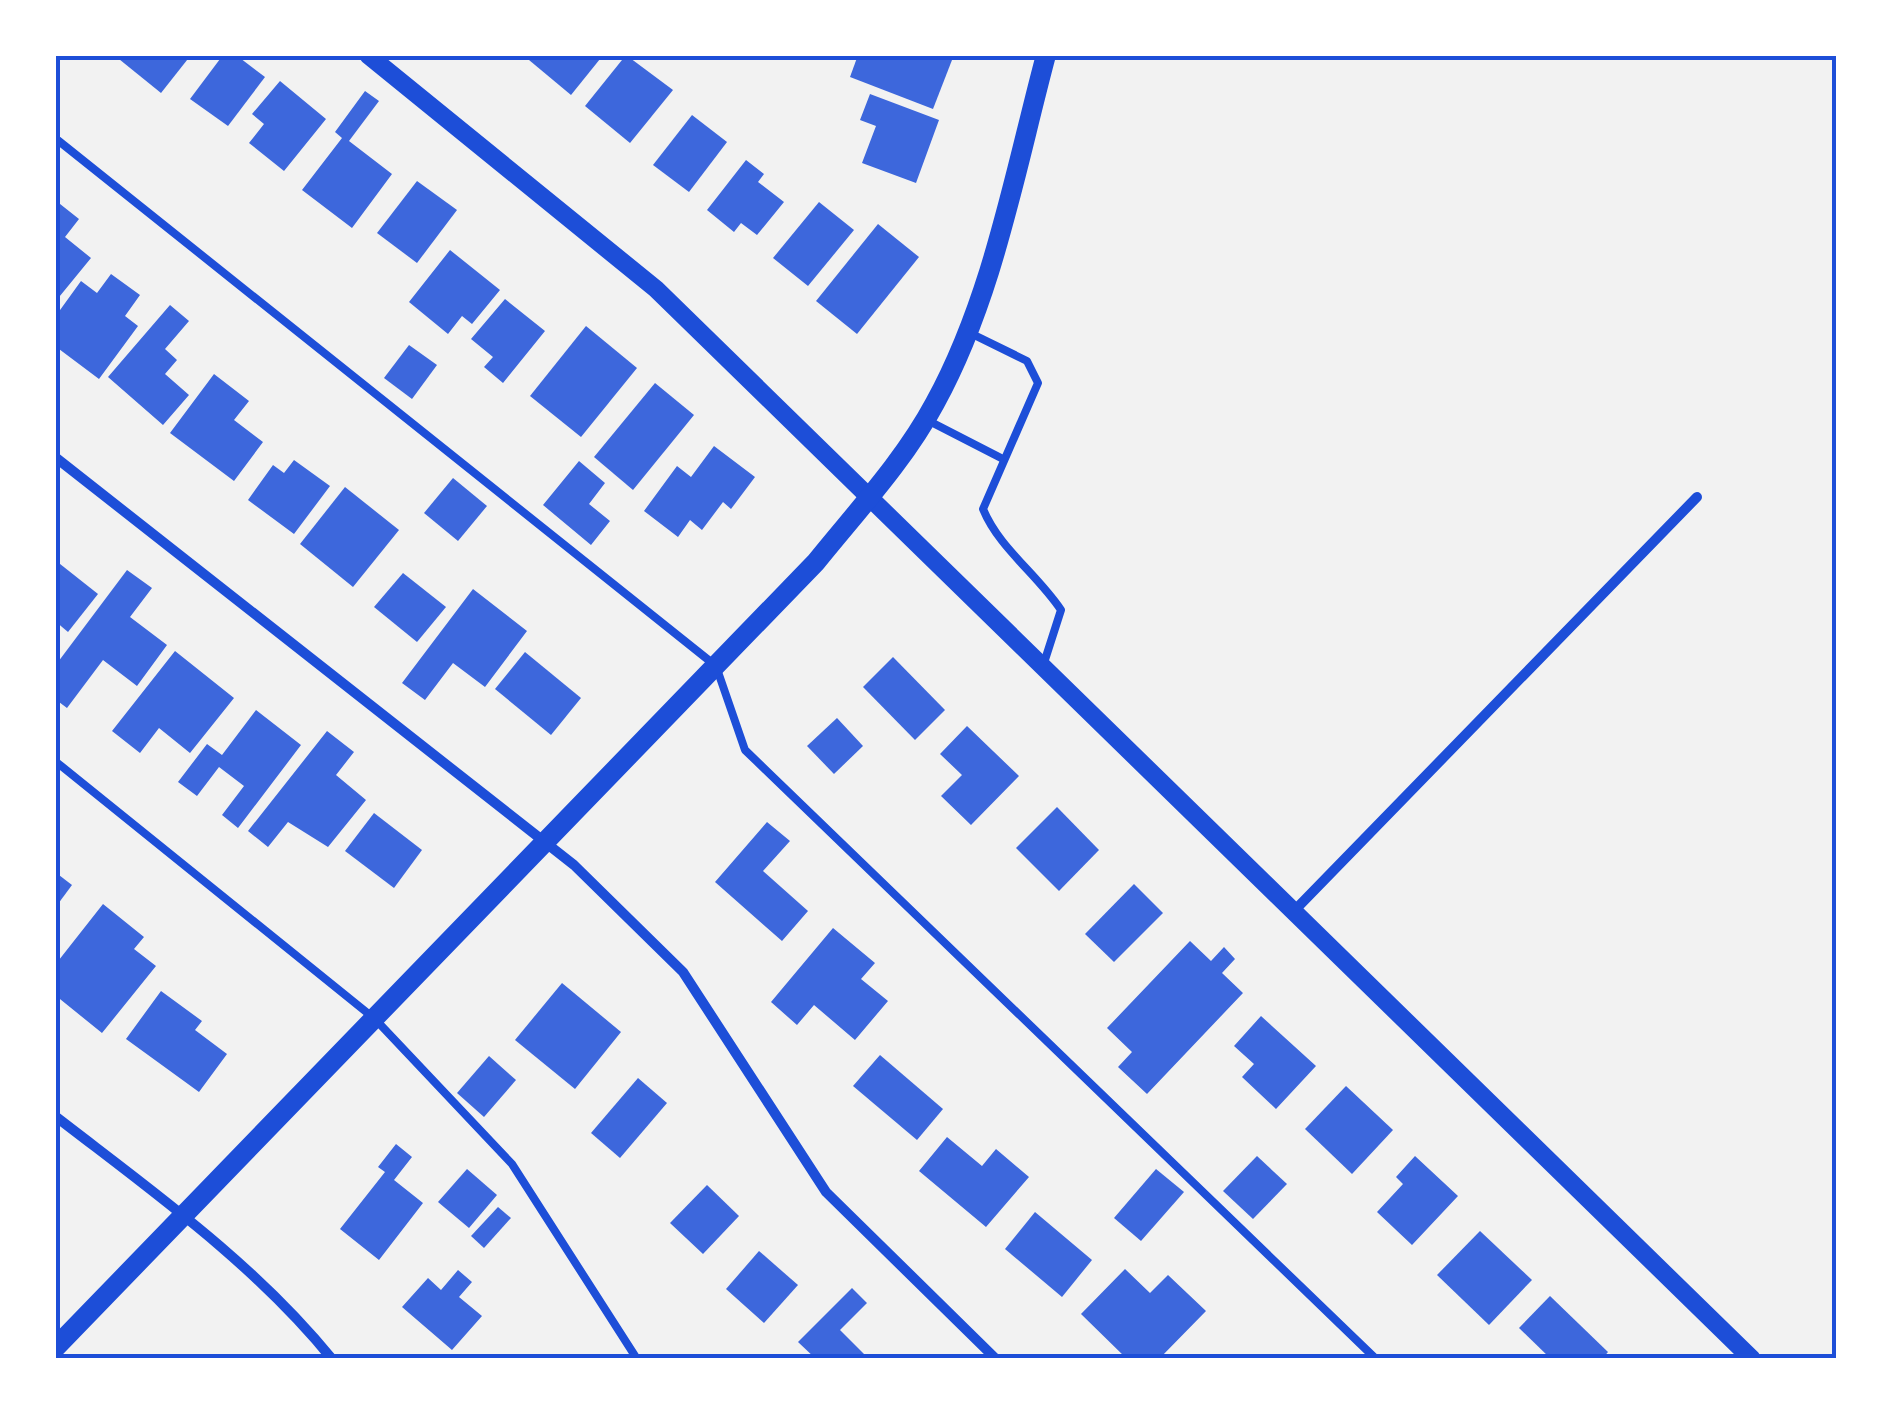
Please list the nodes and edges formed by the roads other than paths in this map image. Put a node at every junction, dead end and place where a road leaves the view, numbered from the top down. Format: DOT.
graph roads {
  1 [pos="368,55"];
  2 [pos="1046,55"];
  3 [pos="55,138"];
  4 [pos="968,332"];
  5 [pos="925,419"];
  6 [pos="55,458"];
  7 [pos="1003,459"];
  8 [pos="868,497"];
  9 [pos="1697,498"];
  10 [pos="716,666"];
  11 [pos="1043,666"];
  12 [pos="55,761"];
  13 [pos="545,843"];
  14 [pos="1294,910"];
  15 [pos="375,1019"];
  16 [pos="55,1116"];
  17 [pos="184,1216"];
  18 [pos="55,1348"];
  19 [pos="332,1359"];
  20 [pos="637,1359"];
  21 [pos="996,1359"];
  22 [pos="1376,1359"];
  23 [pos="1752,1359"];
  1 -- 8 [label="street"];
  2 -- 4 [label="main road"];
  3 -- 10 [label="lane"];
  4 -- 5 [label="main road"];
  4 -- 7 [label="lane"];
  5 -- 7 [label="lane"];
  5 -- 8 [label="main road"];
  6 -- 13 [label="street"];
  7 -- 11 [label="lane"];
  8 -- 10 [label="main road"];
  8 -- 11 [label="street"];
  9 -- 14 [label="street"];
  10 -- 13 [label="main road"];
  10 -- 22 [label="lane"];
  11 -- 14 [label="street"];
  12 -- 15 [label="lane"];
  13 -- 15 [label="main road"];
  13 -- 21 [label="street"];
  14 -- 23 [label="street"];
  15 -- 17 [label="main road"];
  15 -- 20 [label="lane"];
  16 -- 17 [label="street"];
  17 -- 18 [label="main road"];
  17 -- 19 [label="street"];
}
